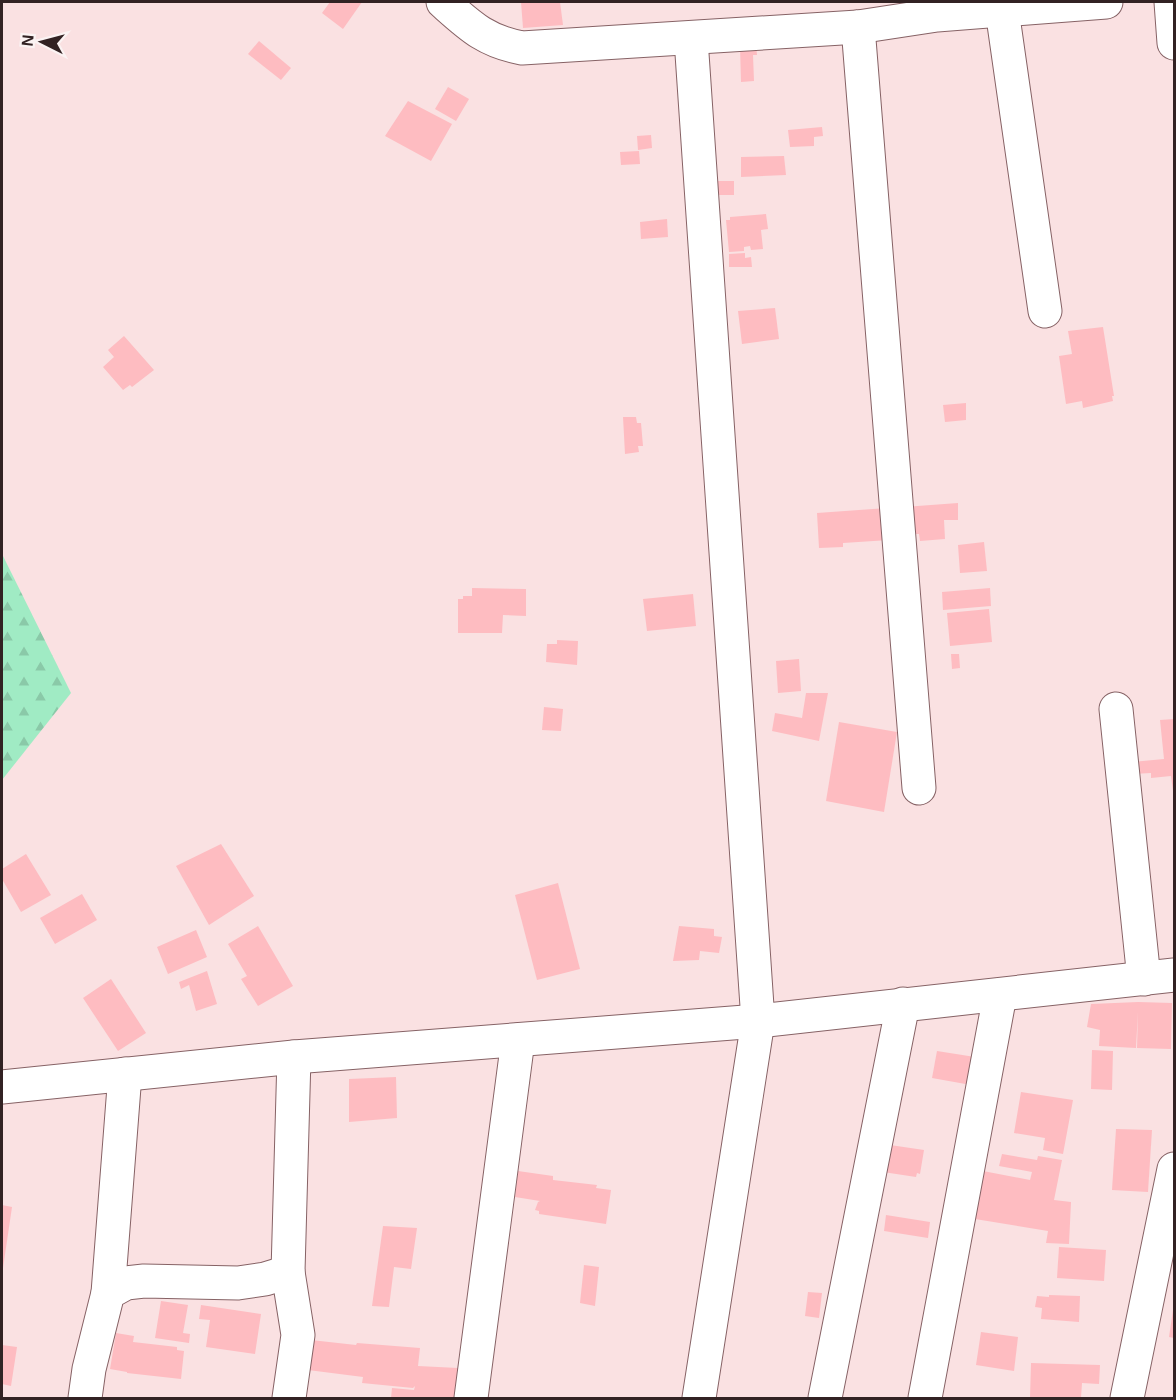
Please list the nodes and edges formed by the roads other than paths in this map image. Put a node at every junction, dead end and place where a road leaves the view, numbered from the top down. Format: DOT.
graph roads {
  1 [pos="443,2"];
  2 [pos="1106,2"];
  3 [pos="1171,2"];
  4 [pos="1002,10"];
  5 [pos="858,27"];
  6 [pos="691,39"];
  7 [pos="1174,43"];
  8 [pos="1046,311"];
  9 [pos="1116,709"];
  10 [pos="919,788"];
  11 [pos="1159,977"];
  12 [pos="1000,995"];
  13 [pos="903,1004"];
  14 [pos="758,1021"];
  15 [pos="519,1040"];
  16 [pos="294,1057"];
  17 [pos="125,1074"];
  18 [pos="2,1087"];
  19 [pos="1174,1169"];
  20 [pos="288,1272"];
  21 [pos="108,1293"];
  22 [pos="85,1398"];
  23 [pos="289,1398"];
  24 [pos="471,1398"];
  25 [pos="699,1398"];
  26 [pos="825,1398"];
  27 [pos="925,1398"];
  28 [pos="1127,1398"];
  1 -- 6 [label="street"];
  2 -- 4 [label="street"];
  3 -- 7 [label="street"];
  4 -- 5 [label="street"];
  4 -- 8 [label="street"];
  5 -- 6 [label="street"];
  5 -- 10 [label="street"];
  6 -- 14 [label="street"];
  9 -- 11 [label="street"];
  11 -- 12 [label="street"];
  12 -- 13 [label="street"];
  12 -- 27 [label="street"];
  13 -- 14 [label="street"];
  13 -- 26 [label="street"];
  14 -- 15 [label="street"];
  14 -- 25 [label="street"];
  15 -- 16 [label="street"];
  15 -- 24 [label="street"];
  16 -- 17 [label="street"];
  16 -- 20 [label="street"];
  17 -- 18 [label="street"];
  17 -- 21 [label="street"];
  19 -- 28 [label="street"];
  20 -- 21 [label="street"];
  20 -- 23 [label="street"];
  21 -- 22 [label="street"];
}
